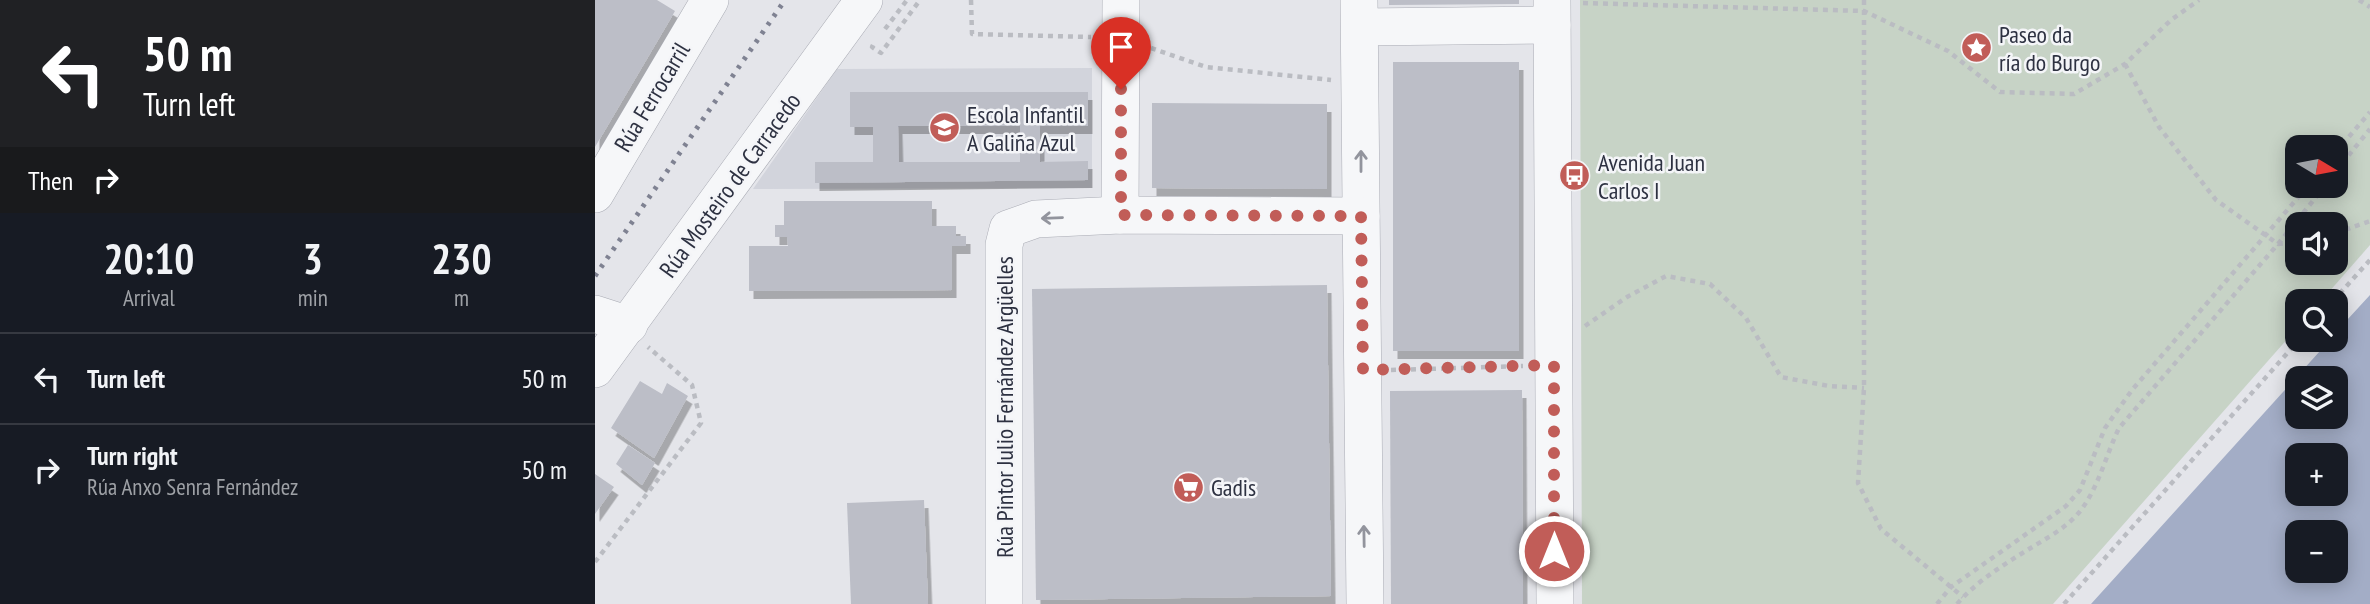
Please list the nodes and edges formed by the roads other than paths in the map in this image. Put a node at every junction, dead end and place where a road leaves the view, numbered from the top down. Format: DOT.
graph roads {
  1 [pos="710,0"];
  2 [pos="864,0"];
  3 [pos="1121,0"];
  4 [pos="1559,9"];
  5 [pos="1360,14"];
  6 [pos="595,194"];
  7 [pos="1121,215"];
  8 [pos="1361,216"];
  9 [pos="612,320"];
  10 [pos="595,369"];
  11 [pos="1004,604"];
  12 [pos="1365,604"];
  13 [pos="1555,604"];
  1 -- 6 [label="street, Rúa Ferrocarril"];
  2 -- 9 [label="street, Rúa Mosteiro de Carracedo"];
  3 -- 7 [label="street"];
  4 -- 5 [label="street"];
  4 -- 13 [label="street"];
  8 -- 5 [label="street, one-way"];
  7 -- 8 [label="street, Rúa Pintor Julio Fernández Argüelles"];
  7 -- 11 [label="street, Rúa Pintor Julio Fernández Argüelles, one-way"];
  12 -- 8 [label="street, one-way"];
  9 -- 10 [label="street, Rúa Mosteiro de Carracedo"];
}
